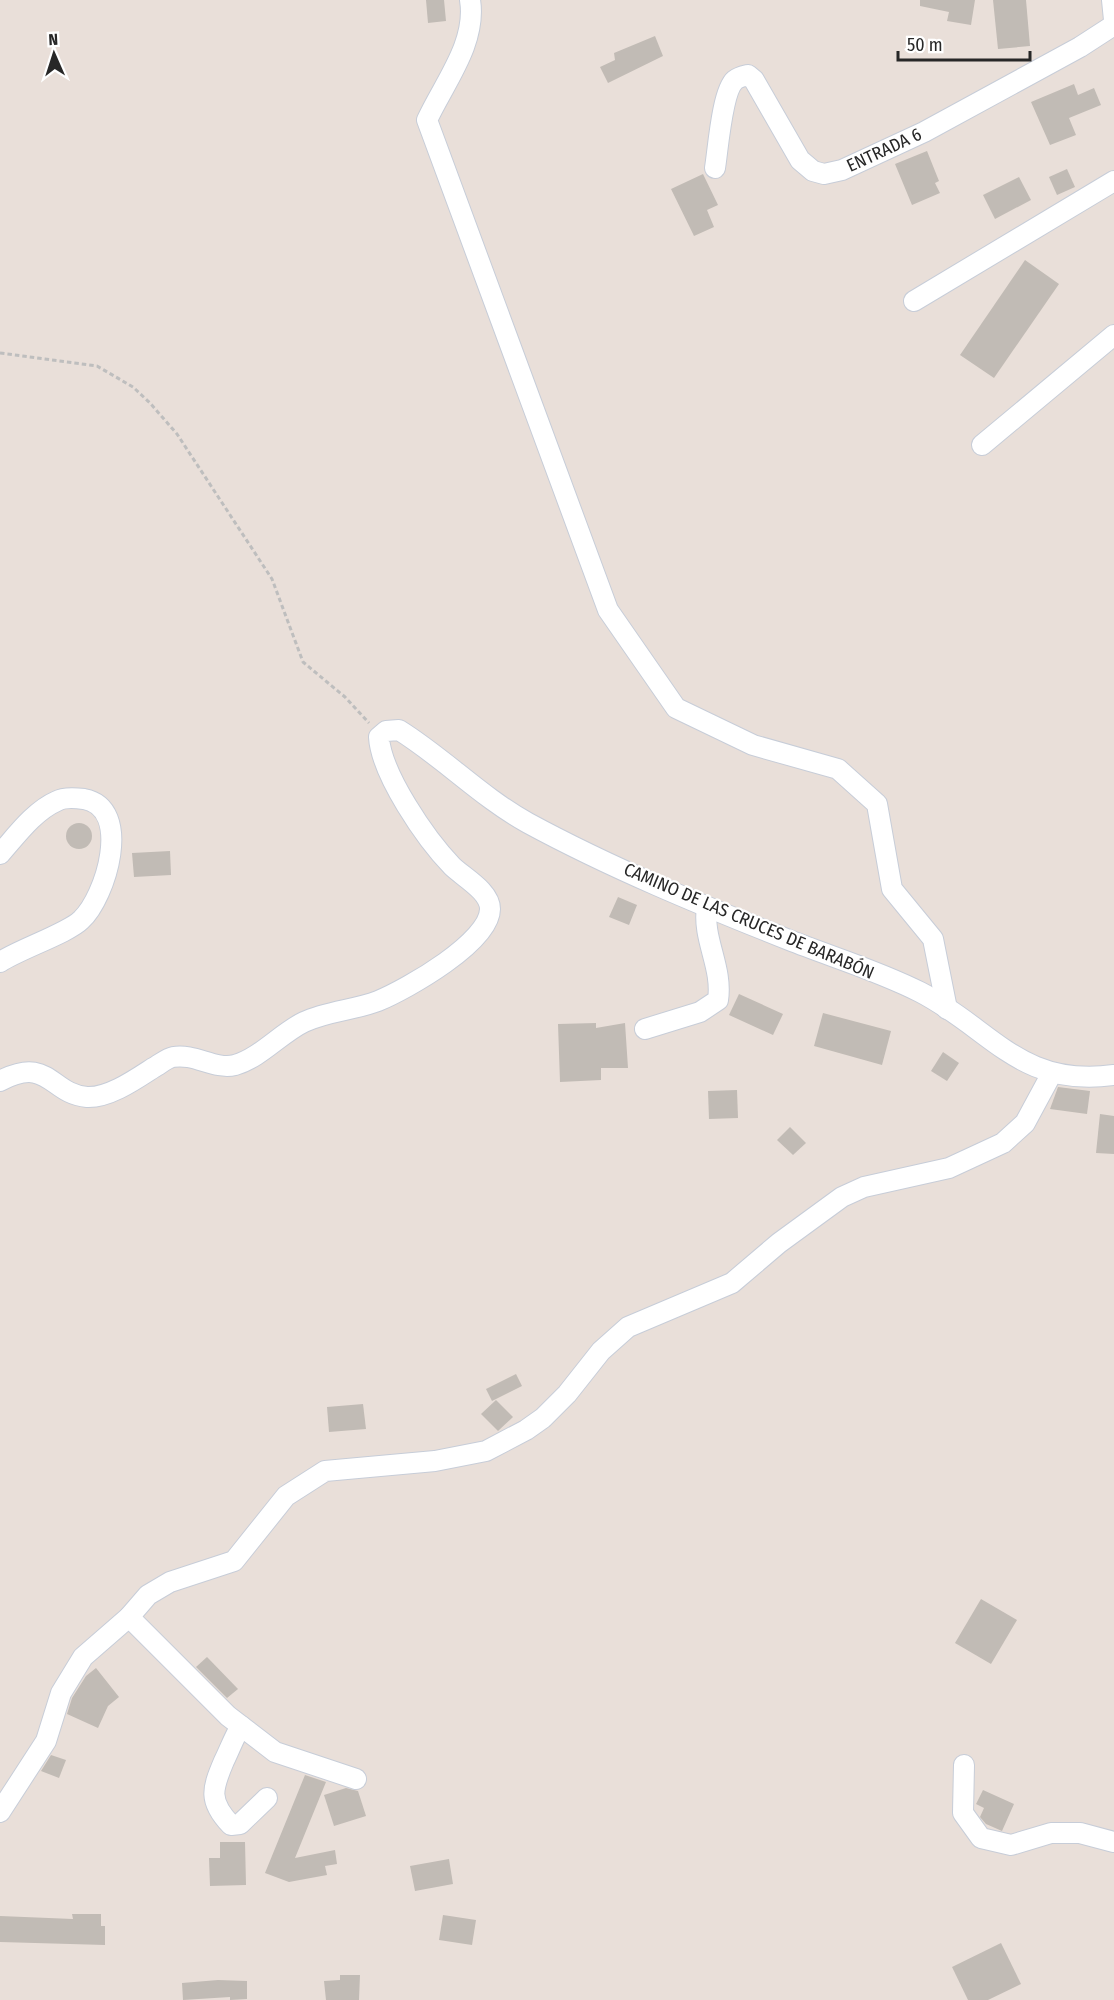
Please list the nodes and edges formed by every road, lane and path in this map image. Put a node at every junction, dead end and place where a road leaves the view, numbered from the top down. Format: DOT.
graph roads {
  1 [pos="470,0"];
  2 [pos="1112,0"];
  3 [pos="1114,20"];
  4 [pos="1114,25"];
  5 [pos="715,168"];
  6 [pos="1114,181"];
  7 [pos="914,301"];
  8 [pos="1114,336"];
  9 [pos="0,353"];
  10 [pos="982,445"];
  11 [pos="379,737"];
  12 [pos="0,854"];
  13 [pos="706,907"];
  14 [pos="0,962"];
  15 [pos="947,1009"];
  16 [pos="645,1029"];
  17 [pos="1052,1073"];
  18 [pos="1114,1075"];
  19 [pos="0,1081"];
  20 [pos="129,1617"];
  21 [pos="241,1726"];
  22 [pos="964,1765"];
  23 [pos="356,1779"];
  24 [pos="267,1798"];
  25 [pos="0,1812"];
  26 [pos="1114,1842"];
  1 -- 15 [label="street"];
  2 -- 3 [label="street"];
  4 -- 5 [label="street, ENTRADA 6"];
  6 -- 7 [label="street"];
  8 -- 10 [label="street"];
  9 -- 11 [label="path"];
  11 -- 13 [label="street, CAMINO DE LAS CRUCES DE BARABÓN"];
  11 -- 19 [label="street"];
  12 -- 14 [label="street"];
  13 -- 15 [label="street, CAMINO DE LAS CRUCES DE BARABÓN"];
  13 -- 16 [label="street"];
  15 -- 17 [label="street, CAMINO DE LAS CRUCES DE BARABÓN"];
  17 -- 18 [label="street, CAMINO DE LAS CRUCES DE BARABÓN"];
  17 -- 20 [label="street"];
  20 -- 21 [label="street"];
  20 -- 25 [label="street"];
  21 -- 23 [label="street"];
  21 -- 24 [label="street"];
  22 -- 26 [label="street"];
}
